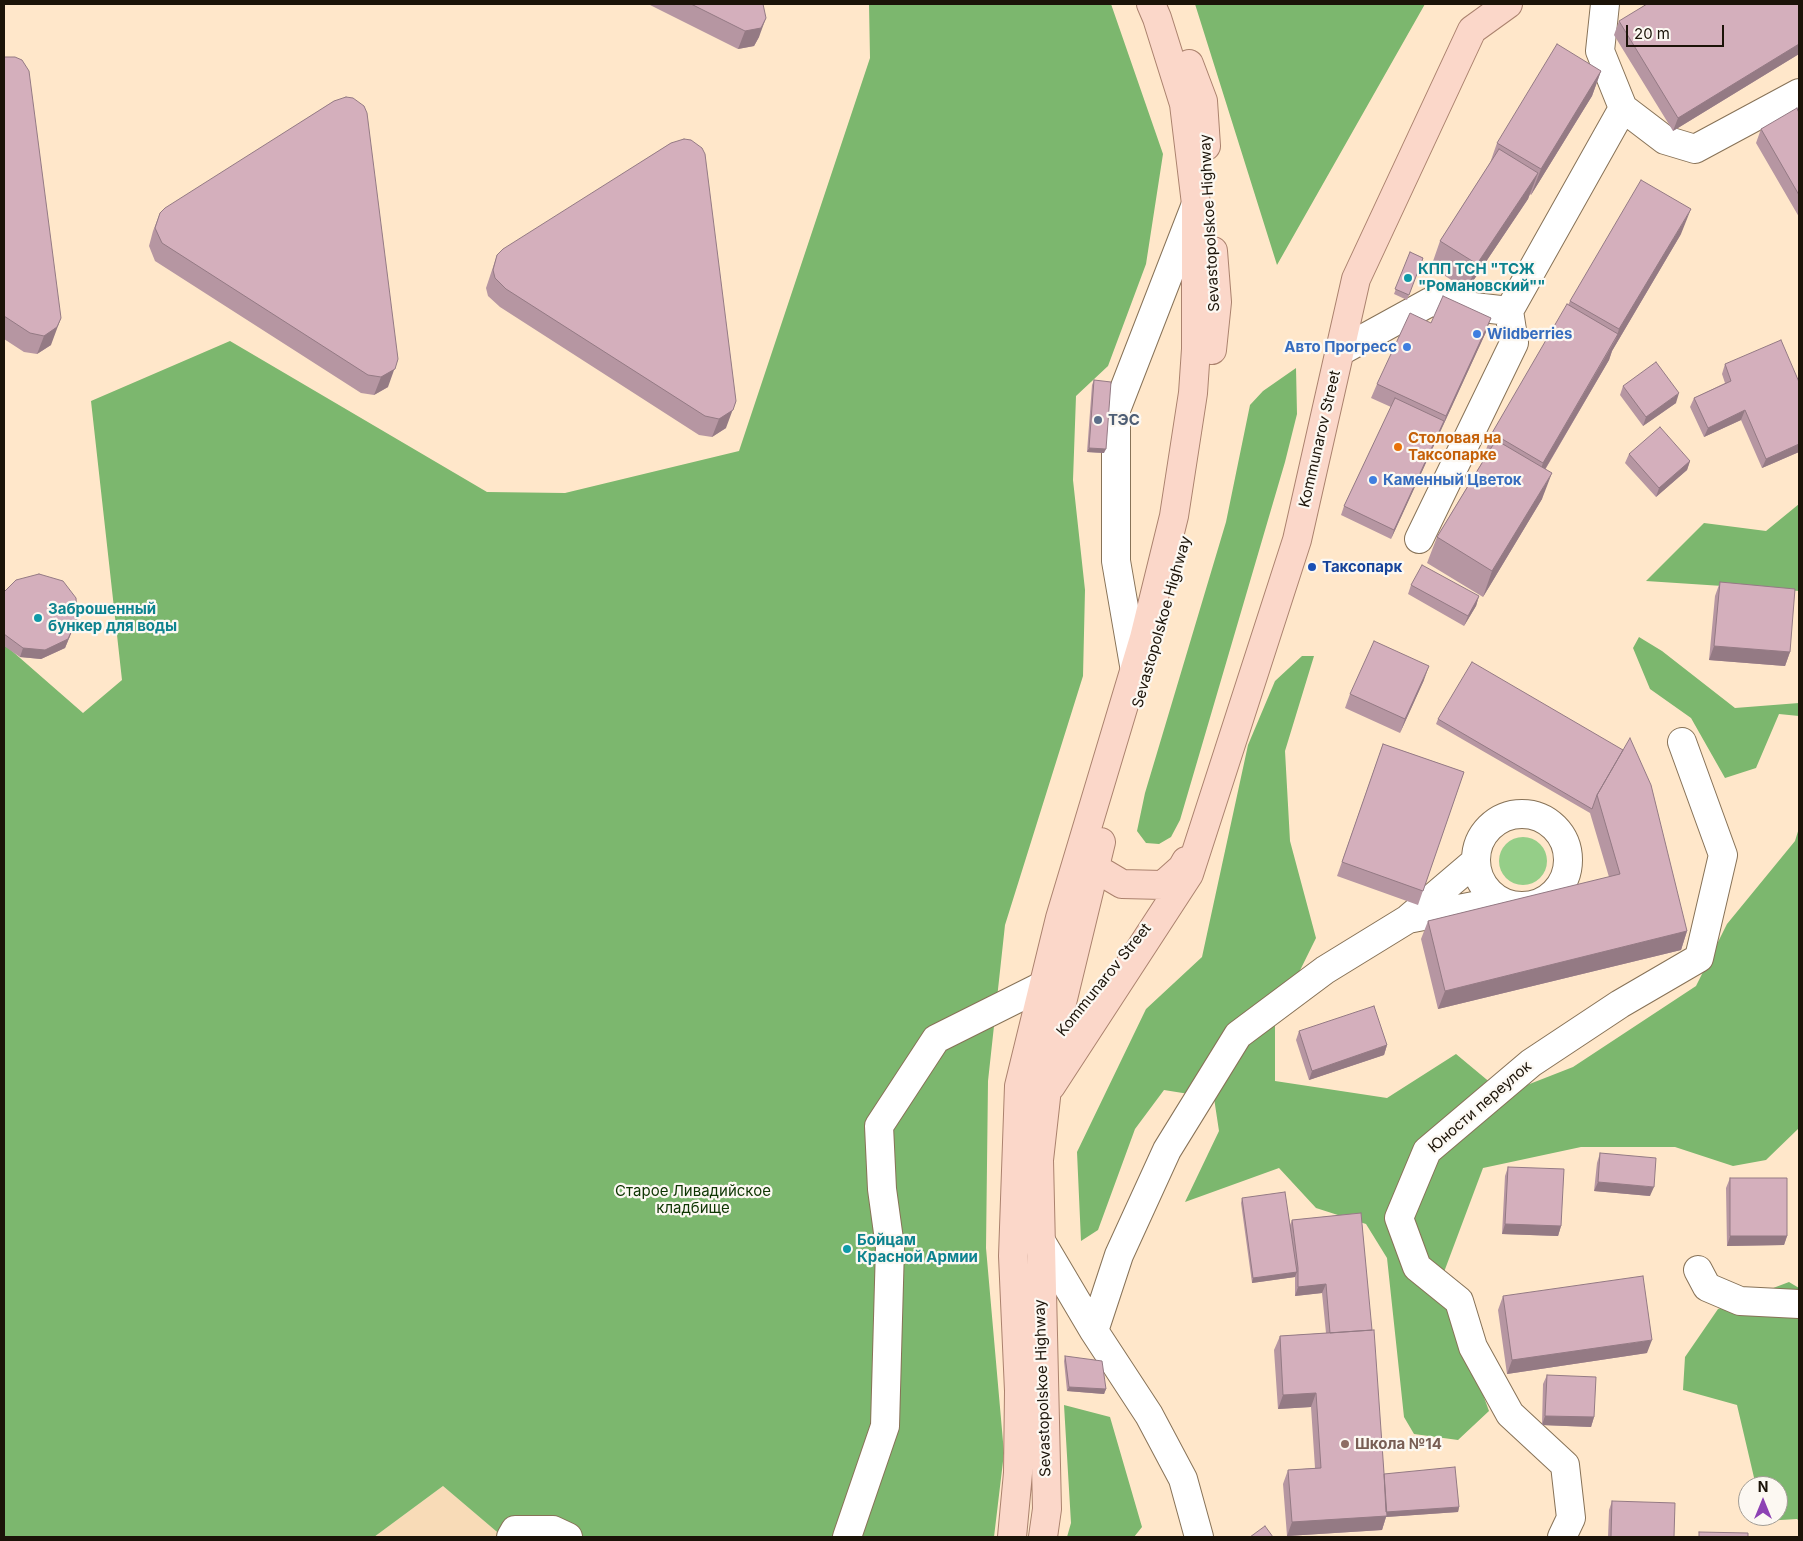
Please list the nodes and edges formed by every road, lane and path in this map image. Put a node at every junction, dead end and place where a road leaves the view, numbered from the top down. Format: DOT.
graph roads {
  1 [pos="1151,4"];
  2 [pos="1167,4"];
  3 [pos="1488,4"];
  4 [pos="1508,4"];
  5 [pos="1605,4"];
  6 [pos="1472,30"];
  7 [pos="1799,93"];
  8 [pos="1623,108"];
  9 [pos="1196,204"];
  10 [pos="1508,311"];
  11 [pos="1339,352"];
  12 [pos="1419,539"];
  13 [pos="1135,671"];
  14 [pos="1682,742"];
  15 [pos="1096,831"];
  16 [pos="1203,831"];
  17 [pos="1476,861"];
  18 [pos="1095,868"];
  19 [pos="1190,874"];
  20 [pos="1499,901"];
  21 [pos="1408,919"];
  22 [pos="1044,985"];
  23 [pos="1052,1044"];
  24 [pos="1019,1086"];
  25 [pos="1048,1089"];
  26 [pos="1016,1179"];
  27 [pos="1039,1238"];
  28 [pos="1698,1270"];
  29 [pos="1799,1304"];
  30 [pos="1094,1331"];
  31 [pos="1197,1536"];
  32 [pos="511,1537"];
  33 [pos="568,1537"];
  34 [pos="847,1537"];
  35 [pos="1012,1537"];
  36 [pos="1043,1537"];
  37 [pos="1562,1537"];
  1 -- 9 [label="main road"];
  2 -- 15 [label="main road, Sevastopolskoe Highway"];
  3 -- 6 [label="street"];
  4 -- 6 [label="main road, Kommunarov Street"];
  5 -- 8 [label="street"];
  6 -- 11 [label="main road, Kommunarov Street"];
  7 -- 8 [label="street"];
  8 -- 10 [label="street"];
  9 -- 13 [label="main road"];
  9 -- 13 [label="street"];
  10 -- 11 [label="street"];
  10 -- 12 [label="street"];
  11 -- 16 [label="main road, Kommunarov Street"];
  13 -- 15 [label="main road"];
  14 -- 37 [label="street, Юности переулок"];
  15 -- 16 [label="main road"];
  15 -- 18 [label="main road, Sevastopolskoe Highway"];
  15 -- 22 [label="main road"];
  16 -- 18 [label="main road"];
  16 -- 19 [label="main road, Kommunarov Street"];
  17 -- 20 [label="street"];
  17 -- 20 [label="street"];
  17 -- 21 [label="street"];
  18 -- 23 [label="main road, Sevastopolskoe Highway"];
  19 -- 23 [label="main road, Kommunarov Street"];
  19 -- 25 [label="main road, Kommunarov Street"];
  20 -- 21 [label="street"];
  21 -- 30 [label="street"];
  22 -- 24 [label="main road"];
  22 -- 34 [label="street"];
  23 -- 24 [label="main road, Kommunarov Street"];
  23 -- 25 [label="main road, Sevastopolskoe Highway"];
  24 -- 26 [label="main road"];
  25 -- 27 [label="main road, Sevastopolskoe Highway"];
  26 -- 27 [label="main road, Sevastopolskoe Highway"];
  26 -- 35 [label="main road"];
  27 -- 30 [label="street"];
  27 -- 36 [label="main road, Sevastopolskoe Highway"];
  28 -- 29 [label="street"];
  30 -- 31 [label="street"];
  32 -- 33 [label="street"];
}
